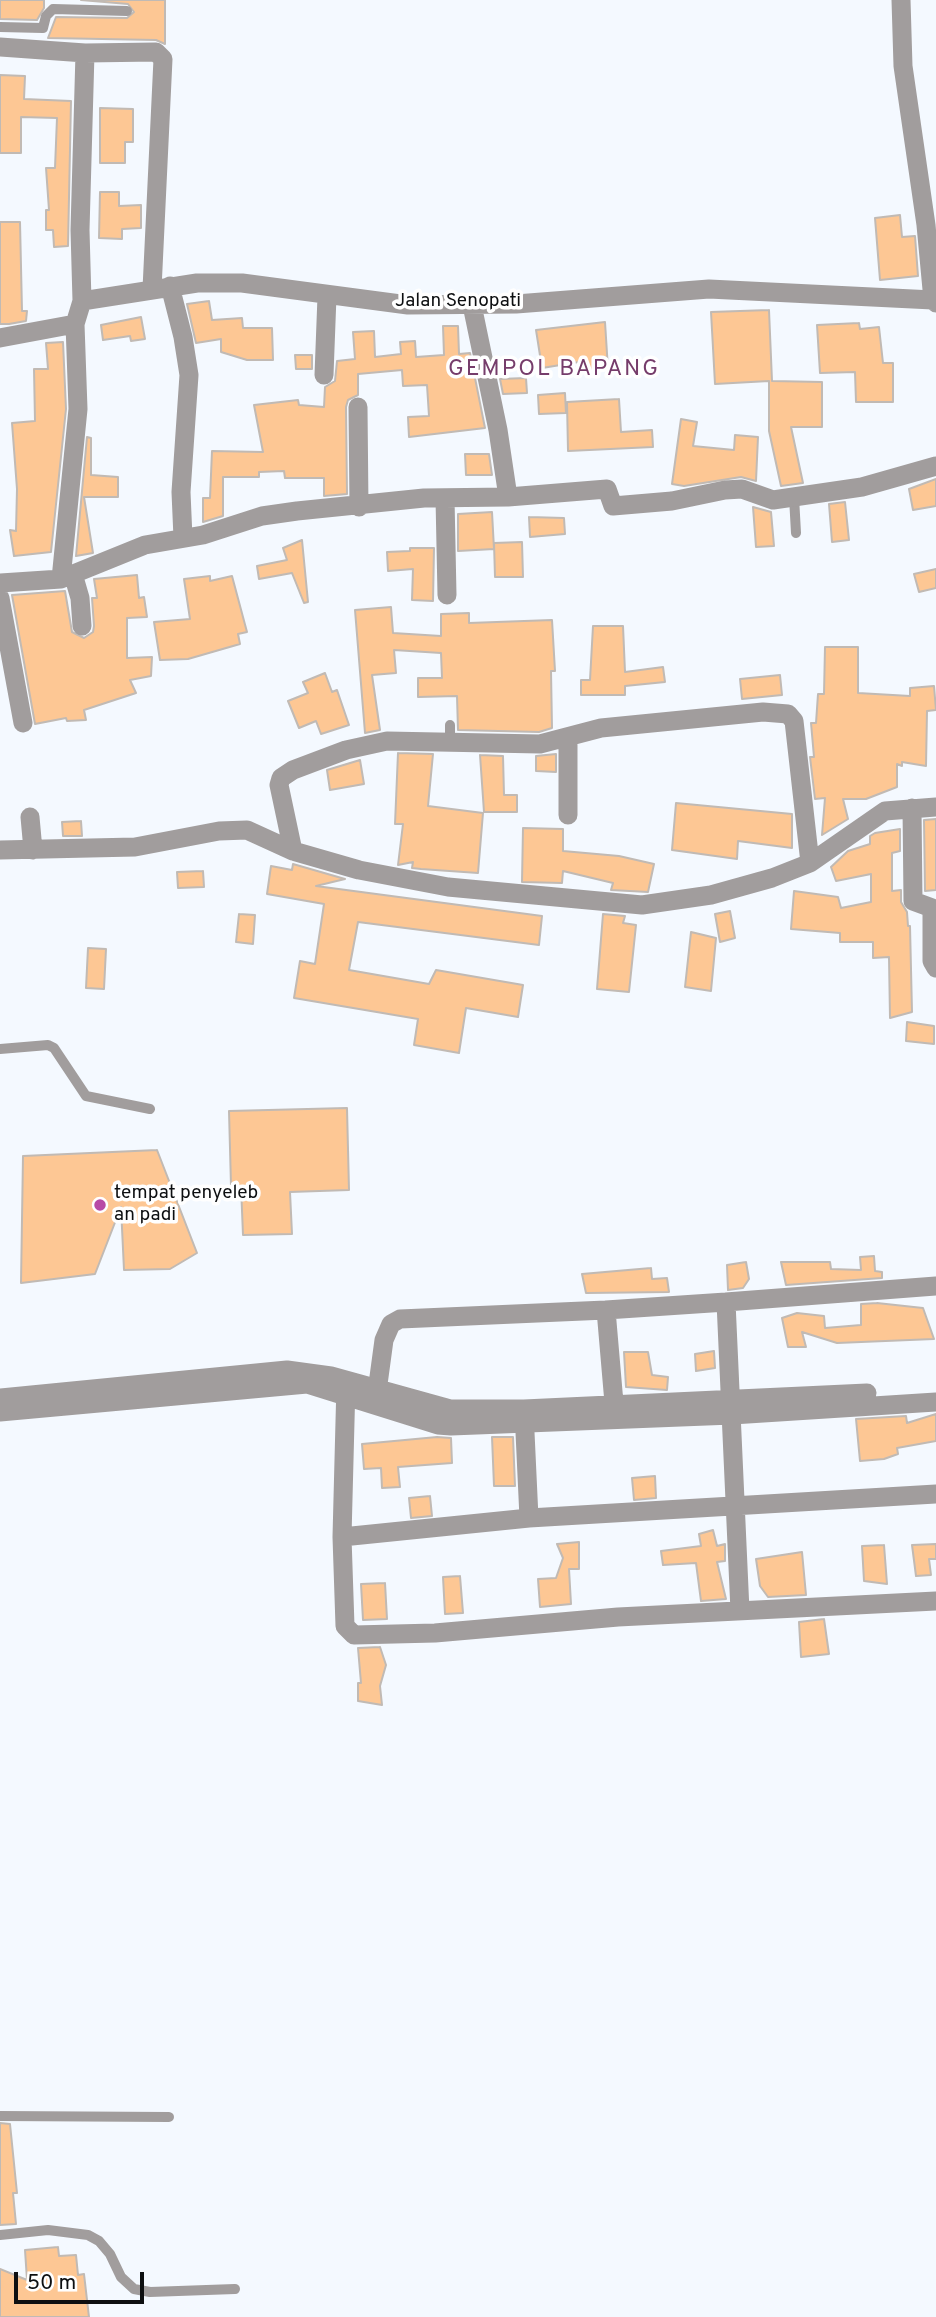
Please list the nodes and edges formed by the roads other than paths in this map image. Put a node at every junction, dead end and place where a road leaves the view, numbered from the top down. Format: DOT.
graph roads {
  1 [pos="901,0"];
  2 [pos="127,11"];
  3 [pos="0,26"];
  4 [pos="0,47"];
  5 [pos="85,53"];
  6 [pos="931,225"];
  7 [pos="161,288"];
  8 [pos="327,296"];
  9 [pos="82,301"];
  10 [pos="934,302"];
  11 [pos="472,305"];
  12 [pos="75,324"];
  13 [pos="0,338"];
  14 [pos="324,375"];
  15 [pos="358,407"];
  16 [pos="936,466"];
  17 [pos="508,497"];
  18 [pos="794,497"];
  19 [pos="445,498"];
  20 [pos="359,507"];
  21 [pos="796,533"];
  22 [pos="183,538"];
  23 [pos="67,577"];
  24 [pos="0,583"];
  25 [pos="447,595"];
  26 [pos="0,598"];
  27 [pos="82,626"];
  28 [pos="23,723"];
  29 [pos="568,738"];
  30 [pos="912,807"];
  31 [pos="936,807"];
  32 [pos="568,815"];
  33 [pos="30,817"];
  34 [pos="0,850"];
  35 [pos="33,850"];
  36 [pos="293,851"];
  37 [pos="810,863"];
  38 [pos="936,968"];
  39 [pos="0,1049"];
  40 [pos="150,1109"];
  41 [pos="936,1286"];
  42 [pos="726,1302"];
  43 [pos="606,1310"];
  44 [pos="346,1387"];
  45 [pos="936,1391"];
  46 [pos="118,1394"];
  47 [pos="376,1396"];
  48 [pos="0,1398"];
  49 [pos="936,1402"];
  50 [pos="614,1403"];
  51 [pos="732,1407"];
  52 [pos="0,1412"];
  53 [pos="524,1416"];
  54 [pos="936,1494"];
  55 [pos="735,1507"];
  56 [pos="529,1518"];
  57 [pos="342,1537"];
  58 [pos="936,1601"];
  59 [pos="740,1611"];
  60 [pos="0,2116"];
  61 [pos="169,2117"];
  62 [pos="0,2235"];
  63 [pos="234,2289"];
  1 -- 6 [label="street"];
  2 -- 3 [label="lane"];
  4 -- 5 [label="street"];
  5 -- 7 [label="street"];
  5 -- 9 [label="street"];
  6 -- 10 [label="street"];
  7 -- 8 [label="street, Jalan Senopati"];
  7 -- 9 [label="street, Jalan Senopati"];
  7 -- 22 [label="street"];
  8 -- 11 [label="street, Jalan Senopati"];
  8 -- 14 [label="street"];
  9 -- 12 [label="street"];
  10 -- 11 [label="street, Jalan Senopati"];
  11 -- 17 [label="street"];
  12 -- 13 [label="street"];
  12 -- 23 [label="street"];
  15 -- 20 [label="street"];
  16 -- 18 [label="street"];
  17 -- 18 [label="street"];
  17 -- 19 [label="street"];
  18 -- 21 [label="lane"];
  19 -- 20 [label="street"];
  19 -- 25 [label="street"];
  20 -- 22 [label="street"];
  22 -- 23 [label="street"];
  23 -- 24 [label="street"];
  23 -- 27 [label="street"];
  26 -- 28 [label="street"];
  29 -- 32 [label="street"];
  29 -- 36 [label="street"];
  29 -- 37 [label="street"];
  30 -- 31 [label="street"];
  30 -- 37 [label="street"];
  30 -- 38 [label="street"];
  33 -- 35 [label="street"];
  34 -- 35 [label="street"];
  35 -- 36 [label="street"];
  36 -- 37 [label="street"];
  39 -- 40 [label="lane"];
  41 -- 42 [label="street"];
  42 -- 43 [label="street"];
  42 -- 51 [label="street"];
  43 -- 47 [label="street"];
  43 -- 50 [label="street"];
  44 -- 46 [label="street"];
  44 -- 47 [label="street"];
  44 -- 57 [label="street"];
  45 -- 51 [label="street"];
  46 -- 48 [label="street"];
  46 -- 52 [label="street"];
  47 -- 53 [label="street"];
  49 -- 51 [label="street"];
  50 -- 51 [label="street"];
  50 -- 53 [label="street"];
  51 -- 53 [label="street"];
  51 -- 55 [label="street"];
  53 -- 56 [label="street"];
  54 -- 55 [label="street"];
  55 -- 56 [label="street"];
  55 -- 59 [label="street"];
  56 -- 57 [label="street"];
  57 -- 59 [label="street"];
  58 -- 59 [label="street"];
  60 -- 61 [label="lane"];
  62 -- 63 [label="lane"];
}
